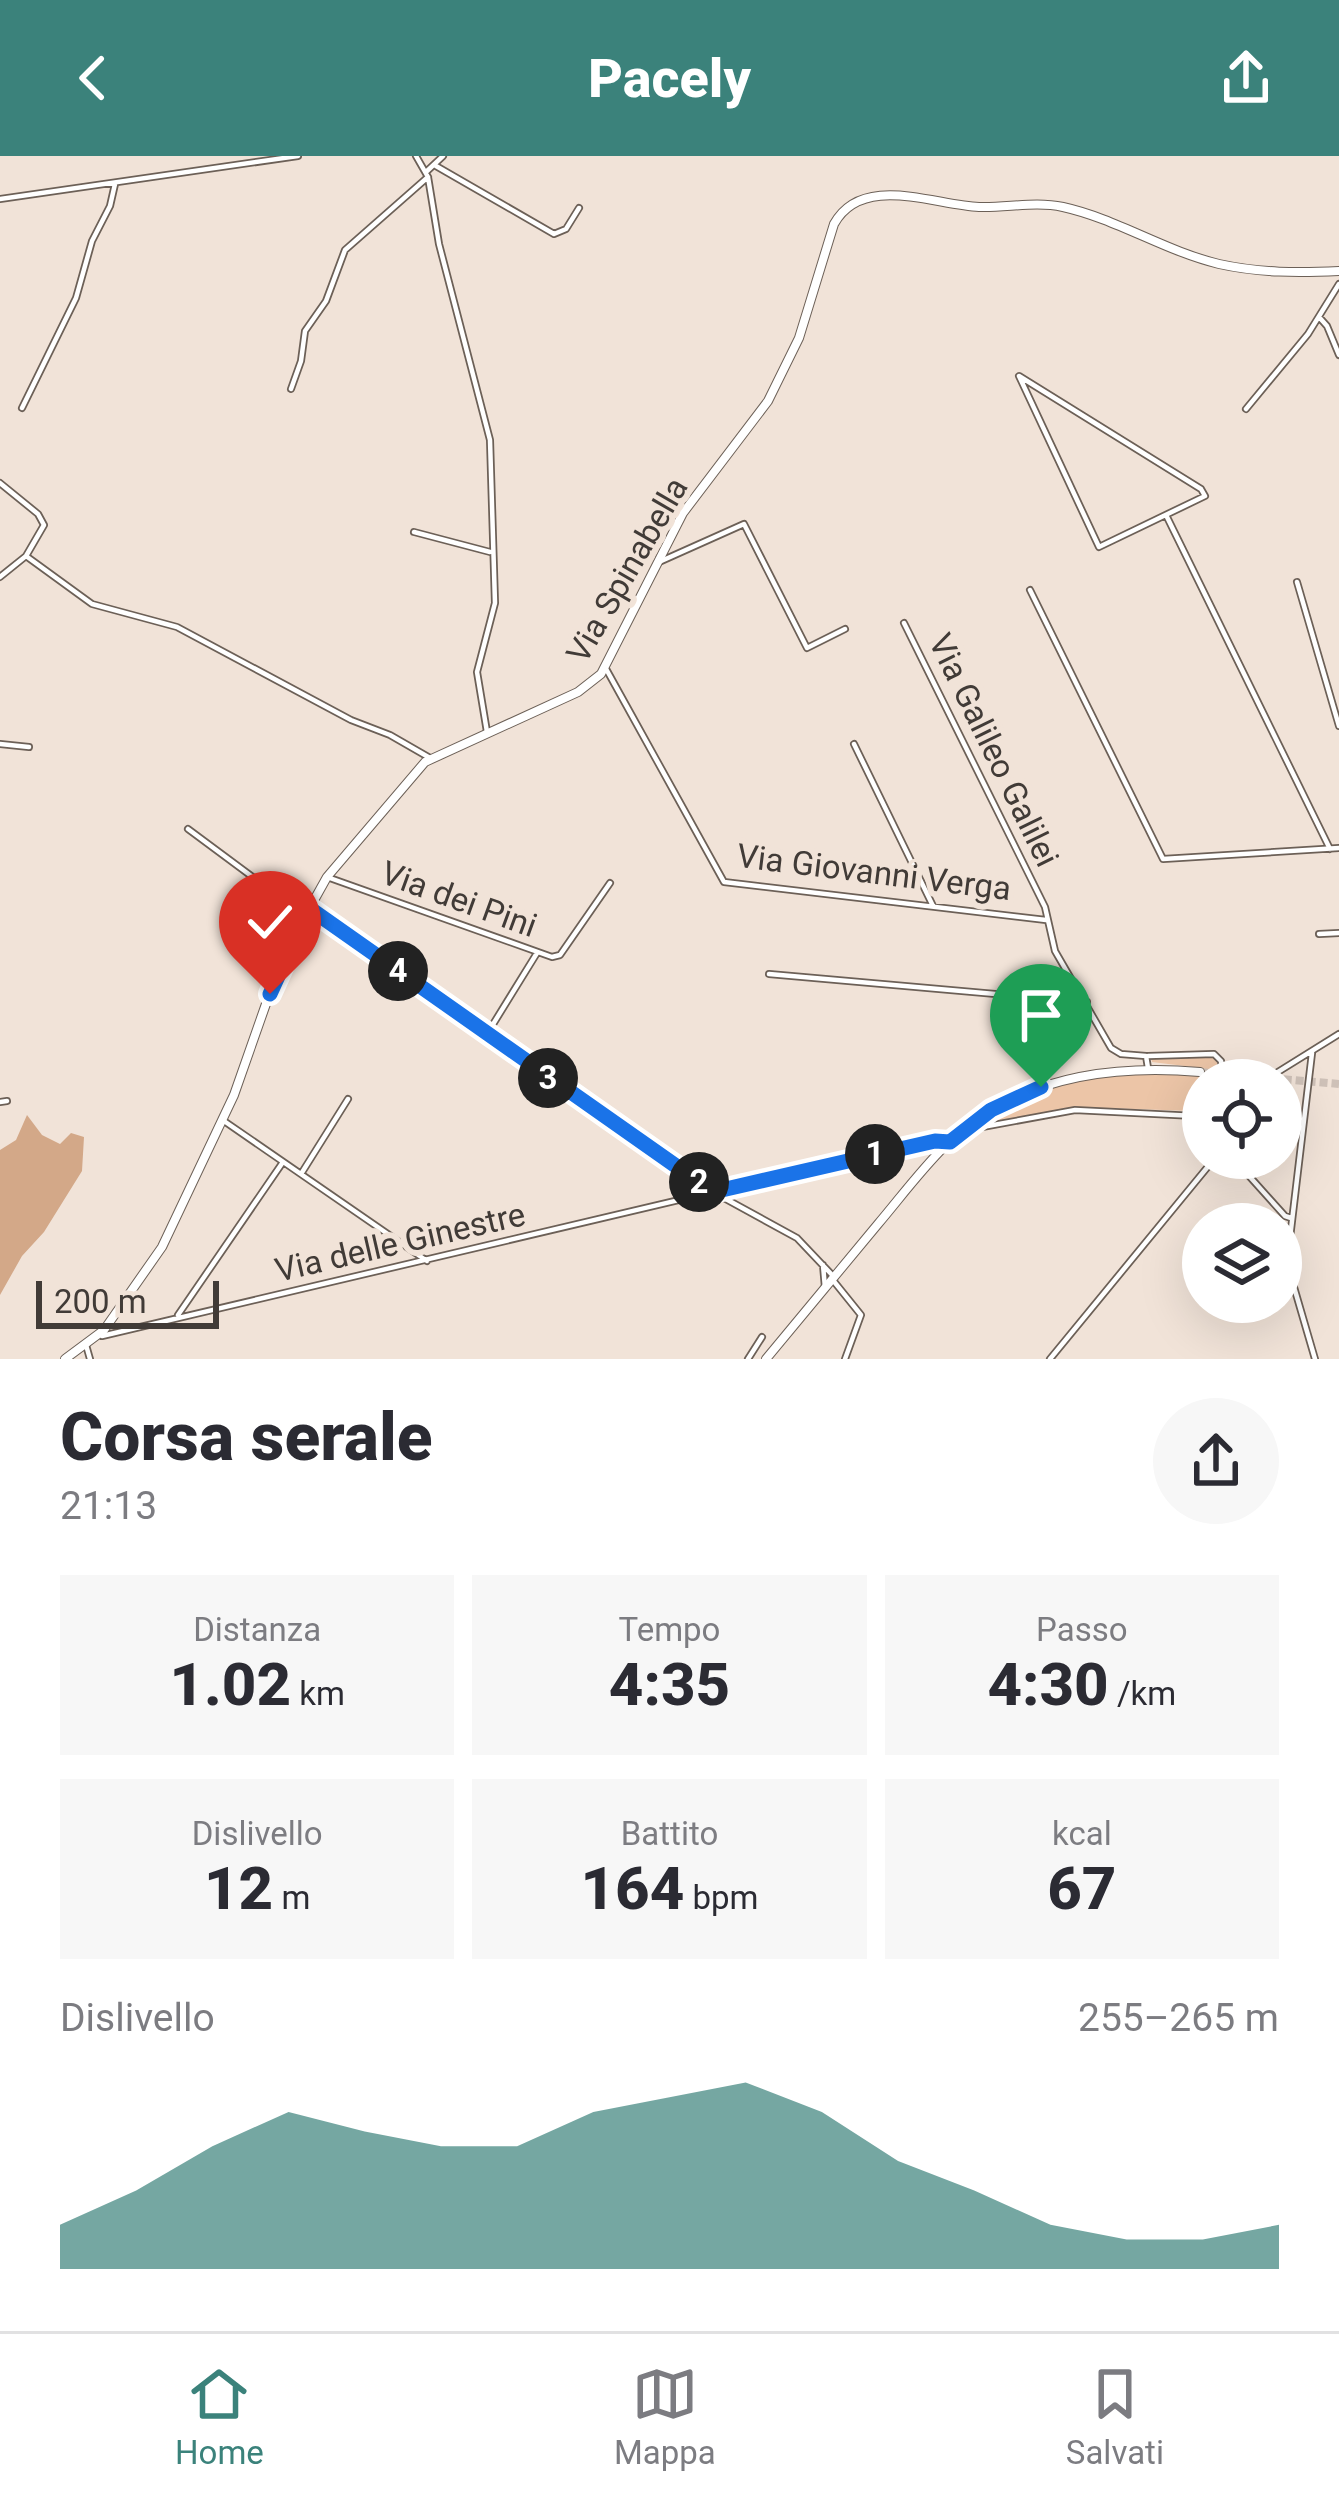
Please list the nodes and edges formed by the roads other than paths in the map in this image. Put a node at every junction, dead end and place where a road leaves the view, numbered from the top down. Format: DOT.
graph roads {
  1 [pos="298,156"];
  2 [pos="416,156"];
  3 [pos="443,156"];
  4 [pos="436,166"];
  5 [pos="427,175"];
  6 [pos="115,184"];
  7 [pos="0,199"];
  8 [pos="580,208"];
  9 [pos="1339,271"];
  10 [pos="1339,284"];
  11 [pos="1318,317"];
  12 [pos="1339,355"];
  13 [pos="291,388"];
  14 [pos="22,408"];
  15 [pos="1246,409"];
  16 [pos="0,483"];
  17 [pos="1167,517"];
  18 [pos="414,532"];
  19 [pos="492,553"];
  20 [pos="26,556"];
  21 [pos="658,563"];
  22 [pos="0,577"];
  23 [pos="1298,582"];
  24 [pos="1030,590"];
  25 [pos="904,623"];
  26 [pos="845,629"];
  27 [pos="605,667"];
  28 [pos="1339,726"];
  29 [pos="487,732"];
  30 [pos="0,744"];
  31 [pos="854,745"];
  32 [pos="29,747"];
  33 [pos="430,758"];
  34 [pos="188,830"];
  35 [pos="1339,848"];
  36 [pos="1330,849"];
  37 [pos="327,877"];
  38 [pos="610,883"];
  39 [pos="933,906"];
  40 [pos="307,912"];
  41 [pos="1046,920"];
  42 [pos="1339,933"];
  43 [pos="1319,934"];
  44 [pos="537,953"];
  45 [pos="769,974"];
  46 [pos="1087,1002"];
  47 [pos="487,1034"];
  48 [pos="1339,1034"];
  49 [pos="1312,1053"];
  50 [pos="1146,1056"];
  51 [pos="1219,1059"];
  52 [pos="1301,1059"];
  53 [pos="1148,1068"];
  54 [pos="1182,1071"];
  55 [pos="348,1099"];
  56 [pos="1182,1115"];
  57 [pos="223,1120"];
  58 [pos="963,1130"];
  59 [pos="950,1142"];
  60 [pos="283,1162"];
  61 [pos="301,1174"];
  62 [pos="1198,1179"];
  63 [pos="1252,1179"];
  64 [pos="713,1192"];
  65 [pos="1273,1203"];
  66 [pos="1294,1203"];
  67 [pos="427,1261"];
  68 [pos="823,1265"];
  69 [pos="833,1278"];
  70 [pos="825,1288"];
  71 [pos="1302,1317"];
  72 [pos="175,1319"];
  73 [pos="97,1337"];
  74 [pos="762,1337"];
  75 [pos="86,1346"];
  76 [pos="65,1359"];
  77 [pos="90,1359"];
  78 [pos="748,1359"];
  79 [pos="766,1359"];
  80 [pos="845,1359"];
  81 [pos="1050,1359"];
  82 [pos="1315,1359"];
  1 -- 6 [label="street"];
  2 -- 5 [label="street"];
  3 -- 4 [label="street"];
  4 -- 5 [label="street"];
  4 -- 8 [label="street"];
  5 -- 13 [label="street"];
  5 -- 19 [label="street"];
  6 -- 7 [label="street"];
  6 -- 14 [label="street"];
  9 -- 21 [label="street, Via Spinabella"];
  10 -- 11 [label="street"];
  11 -- 12 [label="street"];
  11 -- 15 [label="street"];
  16 -- 20 [label="street"];
  17 -- 17 [label="street"];
  17 -- 36 [label="street"];
  18 -- 19 [label="street"];
  19 -- 29 [label="street"];
  20 -- 22 [label="street"];
  20 -- 33 [label="street"];
  21 -- 26 [label="street"];
  21 -- 27 [label="street, Via Spinabella"];
  23 -- 28 [label="street"];
  24 -- 36 [label="street"];
  25 -- 41 [label="street, Via Galileo Galilei"];
  27 -- 29 [label="street, Via Spinabella"];
  27 -- 39 [label="street, Via Giovanni Verga"];
  29 -- 33 [label="street, Via Spinabella"];
  30 -- 32 [label="street"];
  31 -- 39 [label="street"];
  33 -- 37 [label="street, Via Spinabella"];
  34 -- 40 [label="street"];
  35 -- 36 [label="street"];
  37 -- 40 [label="street, Via Spinabella"];
  37 -- 44 [label="street, Via dei Pini"];
  38 -- 44 [label="street, Via dei Pini"];
  39 -- 41 [label="street, Via Giovanni Verga"];
  40 -- 47 [label="street"];
  40 -- 57 [label="street, Via Spinabella"];
  41 -- 46 [label="street, Via Galileo Galilei"];
  42 -- 43 [label="street"];
  44 -- 47 [label="street"];
  45 -- 46 [label="street"];
  46 -- 50 [label="street, Via Galileo Galilei"];
  47 -- 64 [label="street"];
  48 -- 49 [label="street"];
  49 -- 52 [label="street"];
  49 -- 66 [label="street"];
  50 -- 51 [label="street"];
  50 -- 53 [label="street"];
  53 -- 54 [label="street"];
  53 -- 58 [label="street"];
  55 -- 61 [label="street"];
  56 -- 58 [label="street"];
  57 -- 60 [label="street"];
  57 -- 73 [label="street, Via Spinabella"];
  58 -- 59 [label="street"];
  59 -- 64 [label="street, Via delle Ginestre"];
  59 -- 69 [label="street"];
  60 -- 61 [label="street"];
  60 -- 72 [label="street"];
  61 -- 67 [label="street"];
  62 -- 81 [label="street"];
  63 -- 65 [label="street"];
  64 -- 67 [label="street, Via delle Ginestre"];
  64 -- 68 [label="street"];
  67 -- 72 [label="street, Via delle Ginestre"];
  68 -- 69 [label="street"];
  68 -- 70 [label="street"];
  69 -- 70 [label="street"];
  69 -- 80 [label="street"];
  70 -- 79 [label="street"];
  71 -- 82 [label="street"];
  72 -- 73 [label="street, Via delle Ginestre"];
  73 -- 75 [label="street, Via Spinabella"];
  74 -- 78 [label="street"];
  75 -- 76 [label="street, Via Spinabella"];
  75 -- 77 [label="street"];
}
